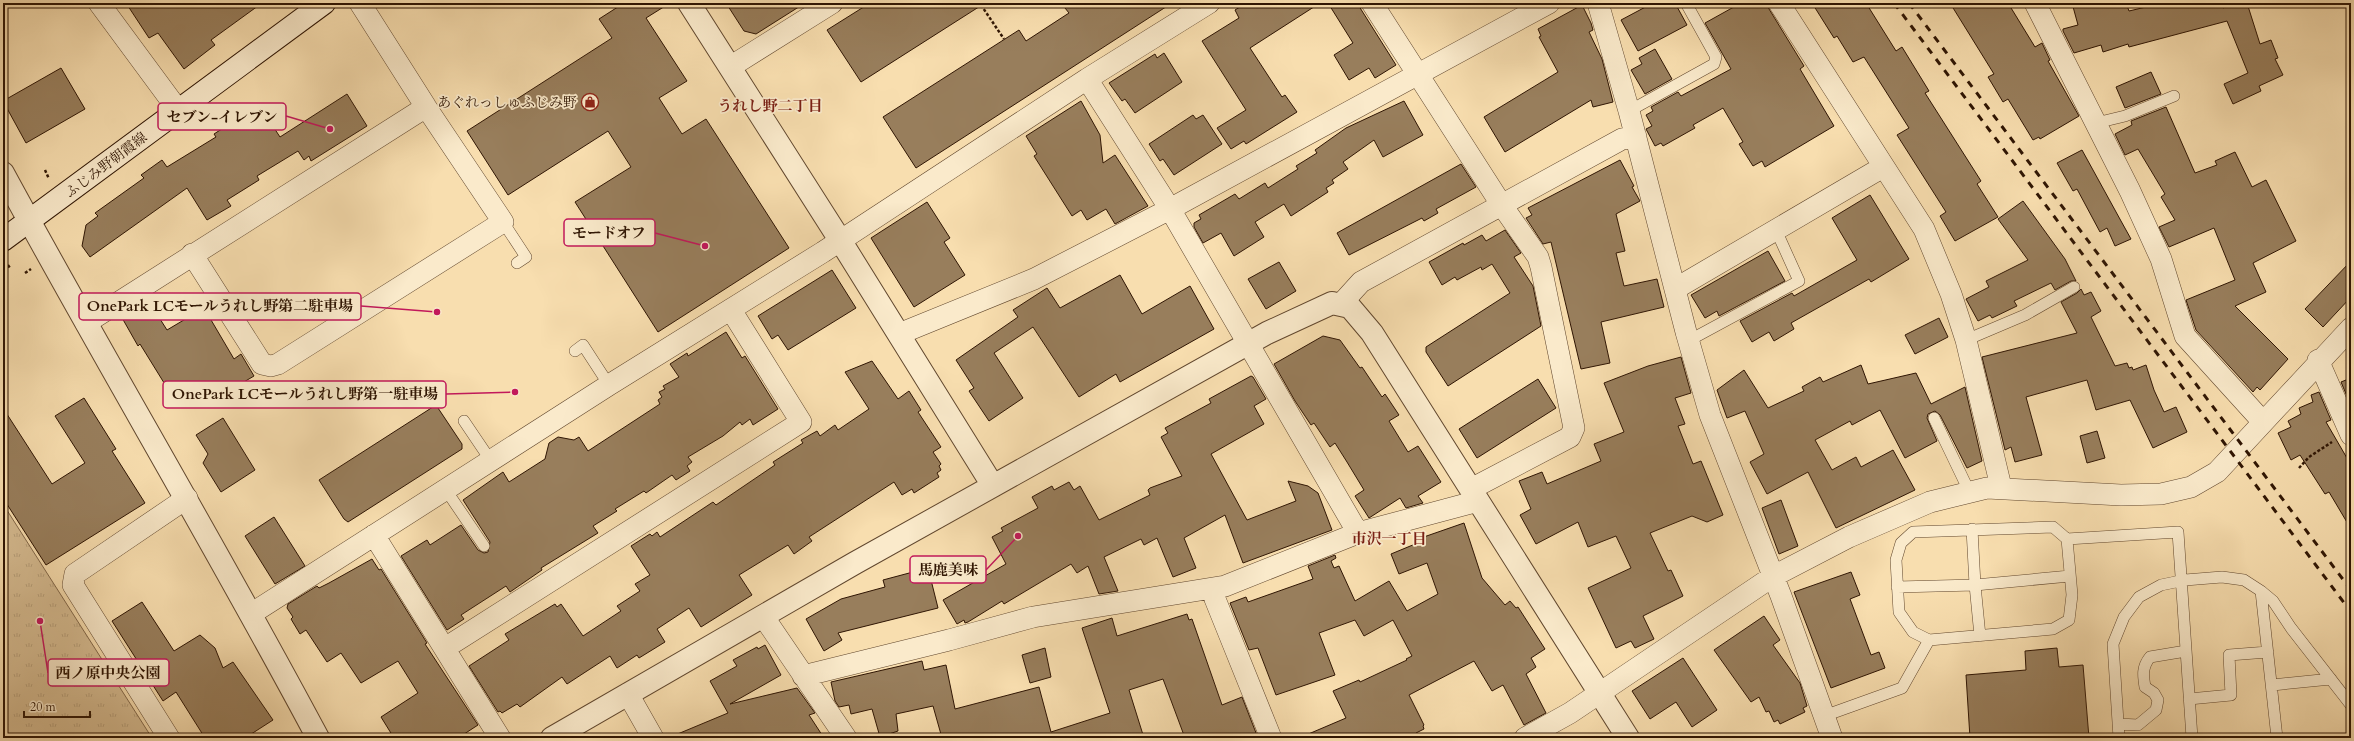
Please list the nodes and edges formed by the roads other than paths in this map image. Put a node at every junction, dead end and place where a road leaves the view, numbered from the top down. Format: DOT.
graph roads {
  1 [pos="99,3"];
  2 [pos="324,3"];
  3 [pos="360,3"];
  4 [pos="689,3"];
  5 [pos="832,3"];
  6 [pos="1209,3"];
  7 [pos="1372,3"];
  8 [pos="1549,3"];
  9 [pos="1598,3"];
  10 [pos="1686,3"];
  11 [pos="1779,3"];
  12 [pos="2036,3"];
  13 [pos="730,67"];
  14 [pos="1419,74"];
  15 [pos="1087,79"];
  16 [pos="2174,96"];
  17 [pos="426,107"];
  18 [pos="178,110"];
  19 [pos="1629,111"];
  20 [pos="2096,123"];
  21 [pos="1636,137"];
  22 [pos="1883,167"];
  23 [pos="3,174"];
  24 [pos="1501,204"];
  25 [pos="1170,209"];
  26 [pos="30,222"];
  27 [pos="503,222"];
  28 [pos="1776,230"];
  29 [pos="3,240"];
  30 [pos="840,240"];
  31 [pos="192,254"];
  32 [pos="517,263"];
  33 [pos="2074,287"];
  34 [pos="1675,289"];
  35 [pos="1341,304"];
  36 [pos="731,310"];
  37 [pos="86,323"];
  38 [pos="2351,328"];
  39 [pos="899,334"];
  40 [pos="1966,340"];
  41 [pos="1688,341"];
  42 [pos="1248,343"];
  43 [pos="575,351"];
  44 [pos="2318,360"];
  45 [pos="609,385"];
  46 [pos="1934,418"];
  47 [pos="464,421"];
  48 [pos="2263,422"];
  49 [pos="2342,438"];
  50 [pos="491,461"];
  51 [pos="993,486"];
  52 [pos="2001,488"];
  53 [pos="446,490"];
  54 [pos="1969,491"];
  55 [pos="1474,495"];
  56 [pos="187,498"];
  57 [pos="1972,529"];
  58 [pos="1358,533"];
  59 [pos="374,535"];
  60 [pos="2067,539"];
  61 [pos="484,546"];
  62 [pos="2070,576"];
  63 [pos="1772,577"];
  64 [pos="2181,581"];
  65 [pos="1975,585"];
  66 [pos="1896,587"];
  67 [pos="1213,588"];
  68 [pos="2261,591"];
  69 [pos="251,614"];
  70 [pos="763,616"];
  71 [pos="1980,636"];
  72 [pos="1929,640"];
  73 [pos="444,648"];
  74 [pos="2186,651"];
  75 [pos="2268,652"];
  76 [pos="803,676"];
  77 [pos="2330,678"];
  78 [pos="2272,685"];
  79 [pos="628,694"];
  80 [pos="1600,694"];
  81 [pos="2189,699"];
  82 [pos="2351,704"];
  83 [pos="1824,716"];
  84 [pos="2118,724"];
  85 [pos="170,738"];
  86 [pos="318,738"];
  87 [pos="500,738"];
  88 [pos="552,738"];
  89 [pos="653,738"];
  90 [pos="846,738"];
  91 [pos="1270,738"];
  92 [pos="1525,738"];
  93 [pos="1628,738"];
  94 [pos="1832,738"];
  95 [pos="2119,738"];
  96 [pos="2192,738"];
  97 [pos="2277,738"];
  1 -- 18 [label="street"];
  2 -- 18 [label="street, ふじみ野朝霞線"];
  3 -- 17 [label="street"];
  4 -- 13 [label="street"];
  5 -- 13 [label="street"];
  6 -- 15 [label="street"];
  7 -- 14 [label="street"];
  8 -- 14 [label="street"];
  9 -- 19 [label="street"];
  10 -- 19 [label="lane"];
  11 -- 22 [label="street"];
  12 -- 20 [label="street"];
  13 -- 30 [label="street"];
  14 -- 24 [label="street"];
  14 -- 25 [label="street"];
  15 -- 25 [label="street"];
  15 -- 30 [label="street"];
  16 -- 20 [label="lane"];
  17 -- 27 [label="street"];
  17 -- 31 [label="street"];
  18 -- 26 [label="street, ふじみ野朝霞線"];
  19 -- 21 [label="street"];
  20 -- 48 [label="street"];
  21 -- 24 [label="street"];
  21 -- 34 [label="street"];
  22 -- 28 [label="street"];
  22 -- 40 [label="street"];
  23 -- 26 [label="street"];
  24 -- 35 [label="street"];
  24 -- 55 [label="street"];
  25 -- 39 [label="street"];
  25 -- 42 [label="street"];
  26 -- 29 [label="street, ふじみ野朝霞線"];
  26 -- 37 [label="street"];
  27 -- 31 [label="street"];
  27 -- 32 [label="lane"];
  28 -- 34 [label="street"];
  28 -- 41 [label="lane"];
  30 -- 36 [label="street"];
  30 -- 39 [label="street"];
  31 -- 37 [label="street"];
  33 -- 40 [label="lane"];
  34 -- 41 [label="street"];
  35 -- 42 [label="street"];
  35 -- 55 [label="street"];
  36 -- 45 [label="street"];
  36 -- 73 [label="street"];
  37 -- 56 [label="street"];
  38 -- 44 [label="street"];
  39 -- 51 [label="street"];
  40 -- 52 [label="street"];
  41 -- 63 [label="street"];
  42 -- 51 [label="street"];
  42 -- 58 [label="street"];
  43 -- 45 [label="lane"];
  44 -- 48 [label="street"];
  44 -- 49 [label="street"];
  45 -- 50 [label="street"];
  46 -- 54 [label="lane"];
  47 -- 50 [label="lane"];
  48 -- 52 [label="street"];
  50 -- 53 [label="street"];
  51 -- 70 [label="street"];
  52 -- 54 [label="street"];
  53 -- 59 [label="street"];
  53 -- 61 [label="lane"];
  54 -- 63 [label="street"];
  55 -- 58 [label="street"];
  55 -- 80 [label="street"];
  56 -- 69 [label="street"];
  56 -- 85 [label="street"];
  57 -- 60 [label="lane"];
  57 -- 65 [label="lane"];
  57 -- 66 [label="lane"];
  58 -- 67 [label="street"];
  59 -- 69 [label="street"];
  59 -- 73 [label="street"];
  60 -- 62 [label="lane"];
  60 -- 64 [label="lane"];
  62 -- 65 [label="lane"];
  62 -- 71 [label="lane"];
  63 -- 80 [label="street"];
  63 -- 83 [label="street"];
  64 -- 68 [label="lane"];
  64 -- 74 [label="lane"];
  64 -- 84 [label="lane"];
  65 -- 66 [label="lane"];
  65 -- 71 [label="lane"];
  66 -- 72 [label="lane"];
  67 -- 76 [label="street"];
  67 -- 91 [label="street"];
  68 -- 75 [label="lane"];
  68 -- 77 [label="lane"];
  69 -- 86 [label="street"];
  70 -- 76 [label="street"];
  70 -- 79 [label="street"];
  71 -- 72 [label="lane"];
  72 -- 83 [label="lane"];
  73 -- 87 [label="street"];
  74 -- 81 [label="lane"];
  74 -- 84 [label="lane"];
  75 -- 78 [label="lane"];
  75 -- 81 [label="lane"];
  76 -- 90 [label="street"];
  77 -- 78 [label="lane"];
  77 -- 82 [label="lane"];
  78 -- 97 [label="lane"];
  79 -- 88 [label="street"];
  79 -- 89 [label="street"];
  80 -- 92 [label="street"];
  80 -- 93 [label="street"];
  81 -- 96 [label="lane"];
  83 -- 94 [label="street"];
  84 -- 95 [label="lane"];
}
